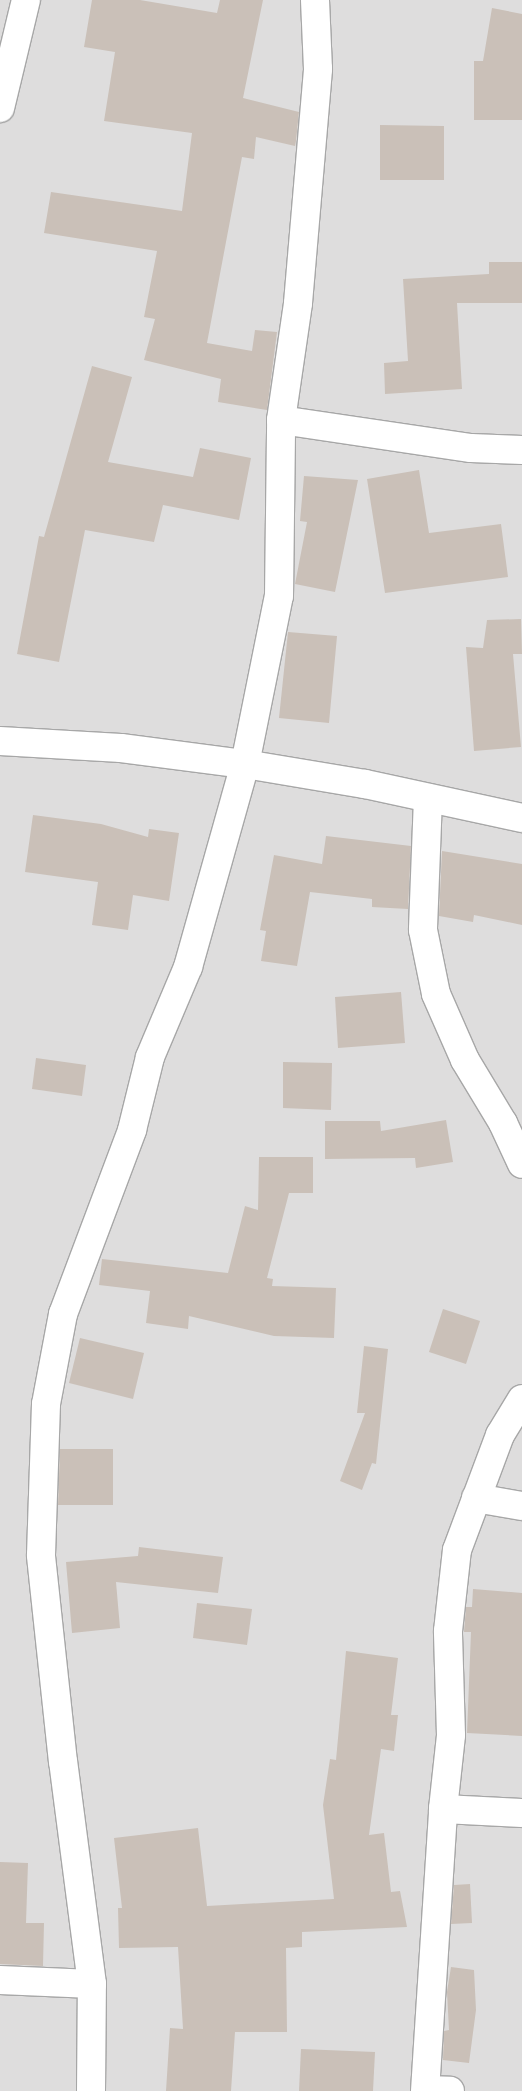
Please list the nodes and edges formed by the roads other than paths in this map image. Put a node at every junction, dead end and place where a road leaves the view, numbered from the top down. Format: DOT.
graph roads {
  1 [pos="26,0"];
  2 [pos="316,0"];
  3 [pos="0,108"];
  4 [pos="281,420"];
  5 [pos="522,450"];
  6 [pos="0,741"];
  7 [pos="245,764"];
  8 [pos="428,798"];
  9 [pos="522,818"];
  10 [pos="522,1164"];
  11 [pos="522,1399"];
  12 [pos="476,1498"];
  13 [pos="522,1506"];
  14 [pos="443,1809"];
  15 [pos="522,1813"];
  16 [pos="0,1980"];
  17 [pos="92,1984"];
  18 [pos="91,2091"];
  19 [pos="434,2091"];
  1 -- 3 [label="street"];
  2 -- 4 [label="street"];
  4 -- 5 [label="street"];
  4 -- 7 [label="street"];
  6 -- 7 [label="street"];
  7 -- 8 [label="street"];
  7 -- 17 [label="street"];
  8 -- 9 [label="street"];
  8 -- 10 [label="street"];
  11 -- 12 [label="street"];
  12 -- 13 [label="street"];
  12 -- 14 [label="street"];
  14 -- 15 [label="street"];
  14 -- 19 [label="street"];
  16 -- 17 [label="street"];
  17 -- 18 [label="street"];
}
